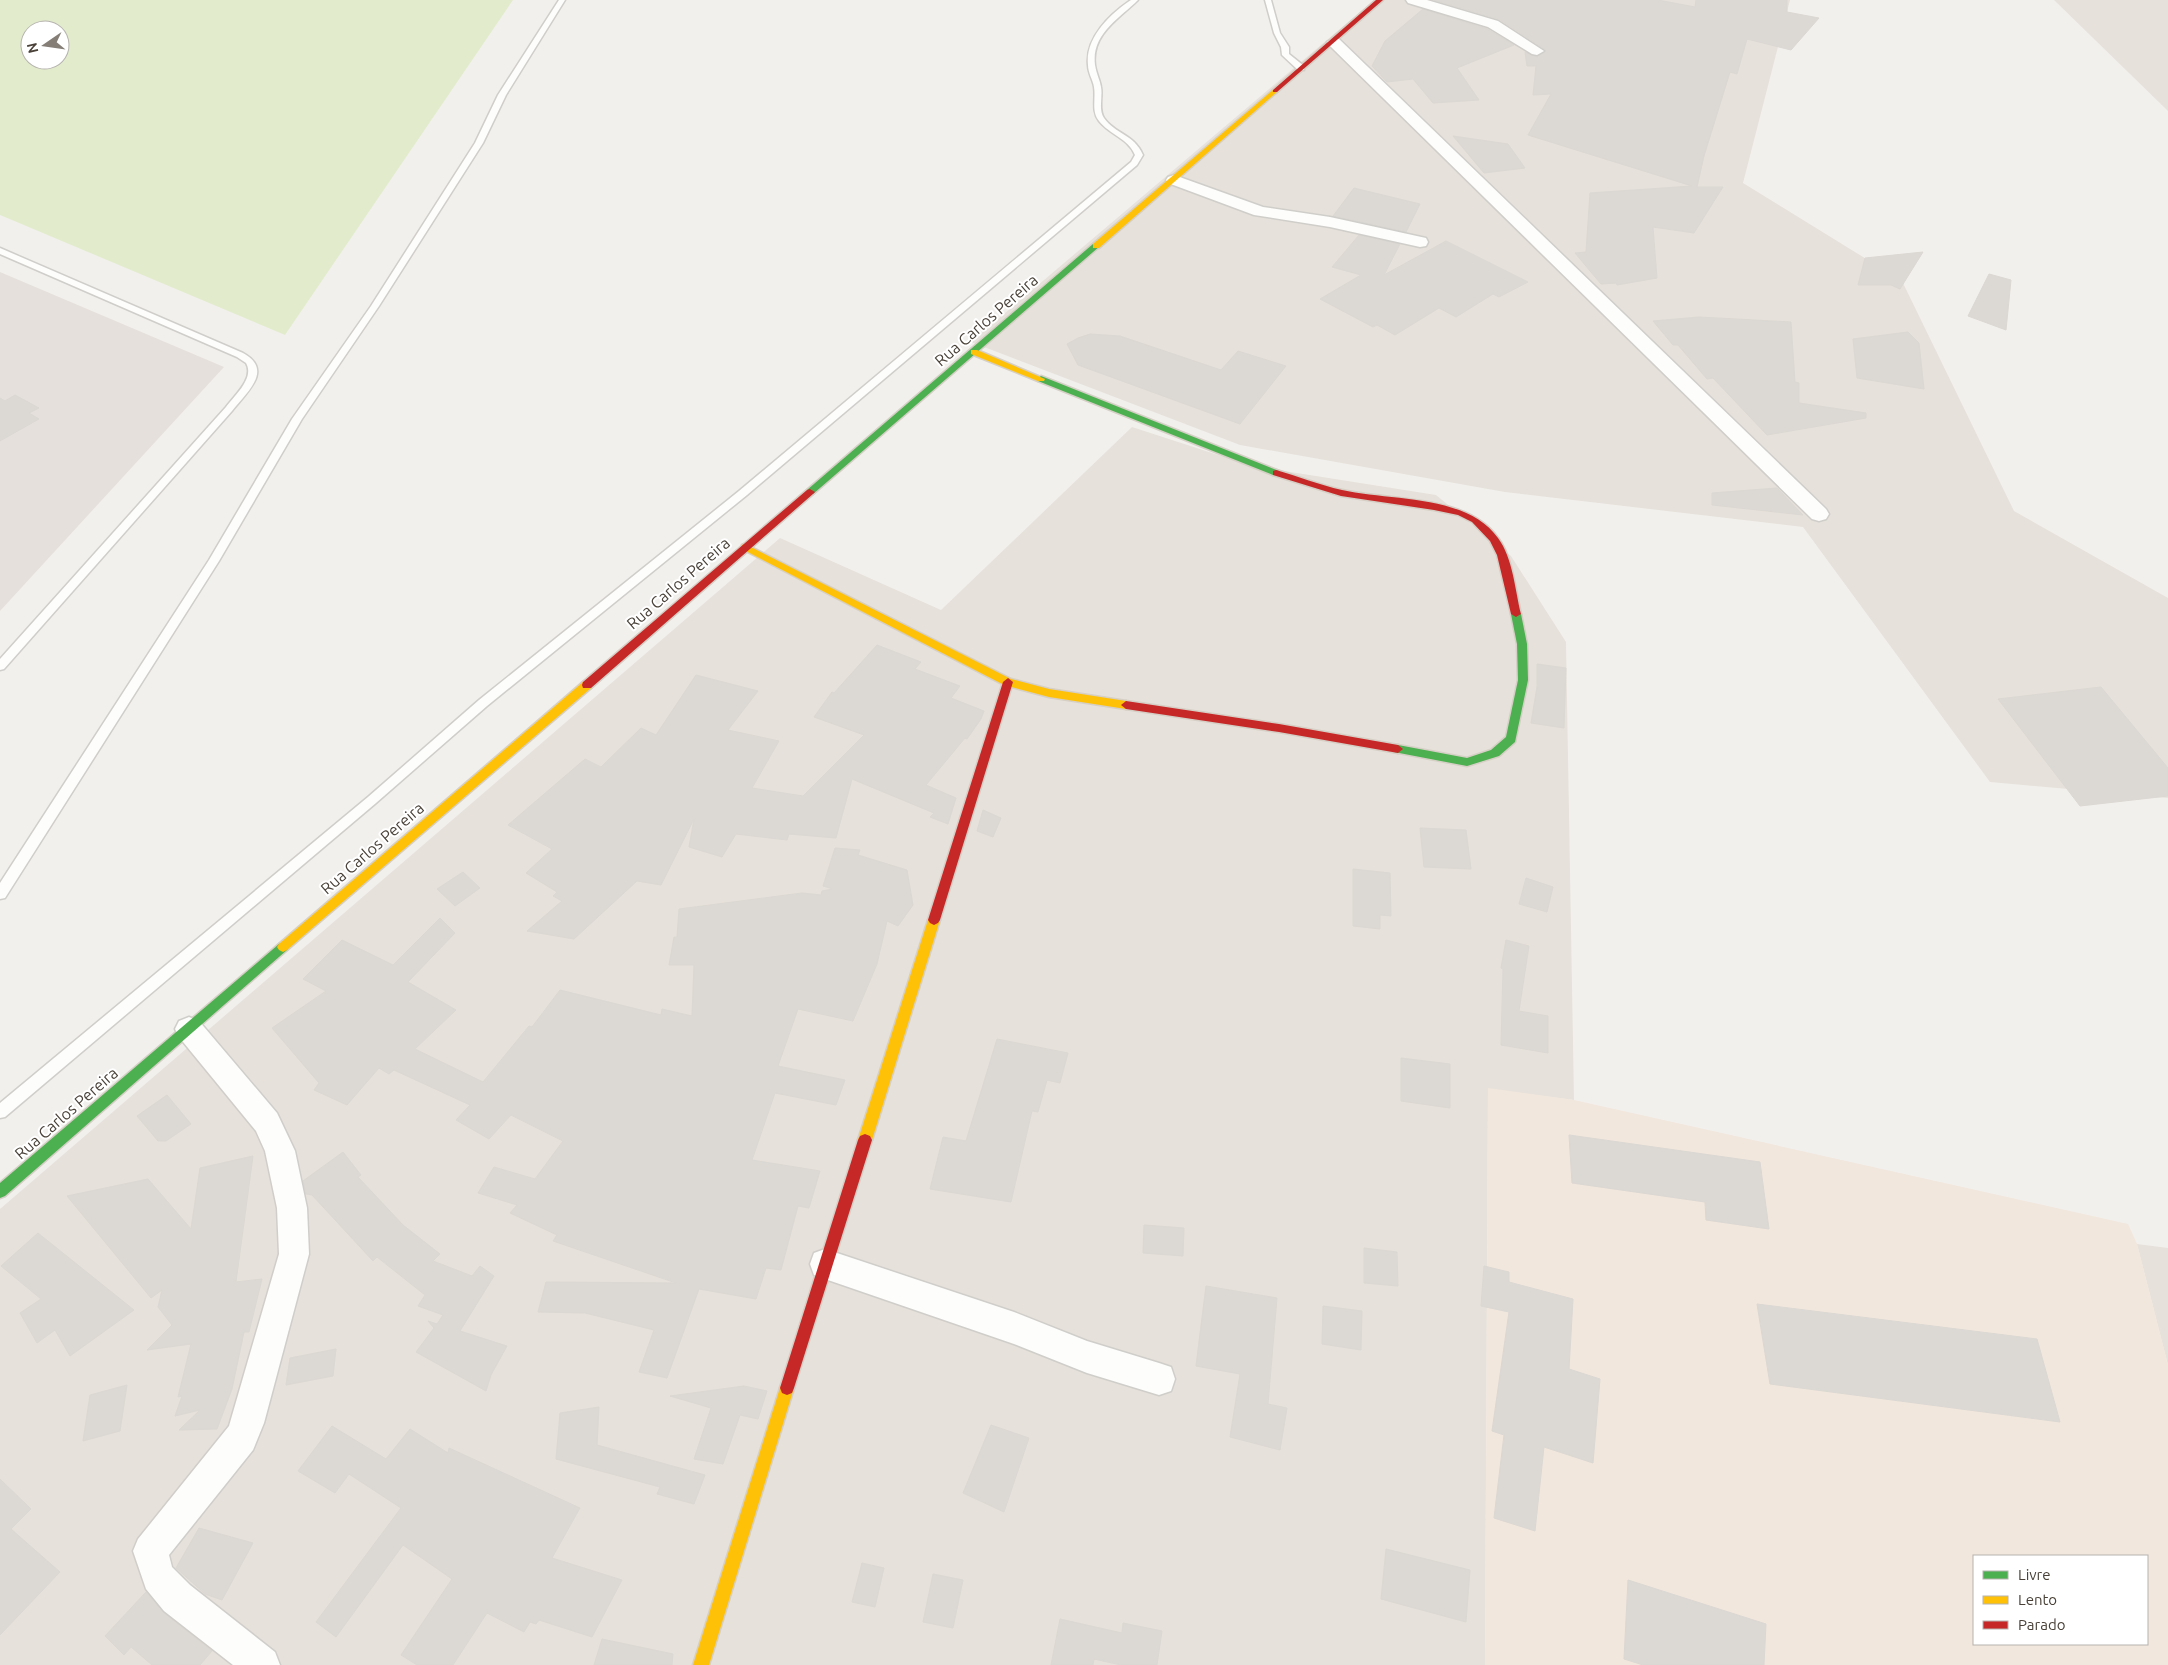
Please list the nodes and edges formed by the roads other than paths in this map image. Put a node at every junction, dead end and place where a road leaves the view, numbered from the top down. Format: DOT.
graph roads {
  1 [pos="562,0"];
  2 [pos="1135,0"];
  3 [pos="1268,0"];
  4 [pos="1380,0"];
  5 [pos="1413,0"];
  6 [pos="1334,42"];
  7 [pos="1536,52"];
  8 [pos="1301,68"];
  9 [pos="1174,180"];
  10 [pos="1420,242"];
  11 [pos="0,251"];
  12 [pos="974,352"];
  13 [pos="1819,514"];
  14 [pos="745,547"];
  15 [pos="0,666"];
  16 [pos="1008,682"];
  17 [pos="0,894"];
  18 [pos="189,1029"];
  19 [pos="0,1112"];
  20 [pos="0,1192"];
  21 [pos="825,1264"];
  22 [pos="1159,1379"];
  23 [pos="262,1665"];
  24 [pos="701,1665"];
  1 -- 17 [label="lane"];
  2 -- 19 [label="lane"];
  3 -- 8 [label="lane"];
  4 -- 6 [label="street, Rua Carlos Pereira"];
  5 -- 7 [label="street"];
  6 -- 8 [label="street, Rua Carlos Pereira"];
  6 -- 13 [label="street"];
  8 -- 9 [label="street, Rua Carlos Pereira"];
  9 -- 10 [label="street"];
  9 -- 12 [label="street, Rua Carlos Pereira"];
  11 -- 15 [label="lane"];
  12 -- 14 [label="street, Rua Carlos Pereira"];
  12 -- 16 [label="street"];
  14 -- 16 [label="street"];
  14 -- 18 [label="street, Rua Carlos Pereira"];
  16 -- 21 [label="street"];
  18 -- 20 [label="street, Rua Carlos Pereira"];
  18 -- 23 [label="street"];
  21 -- 22 [label="street"];
  21 -- 24 [label="street"];
}
